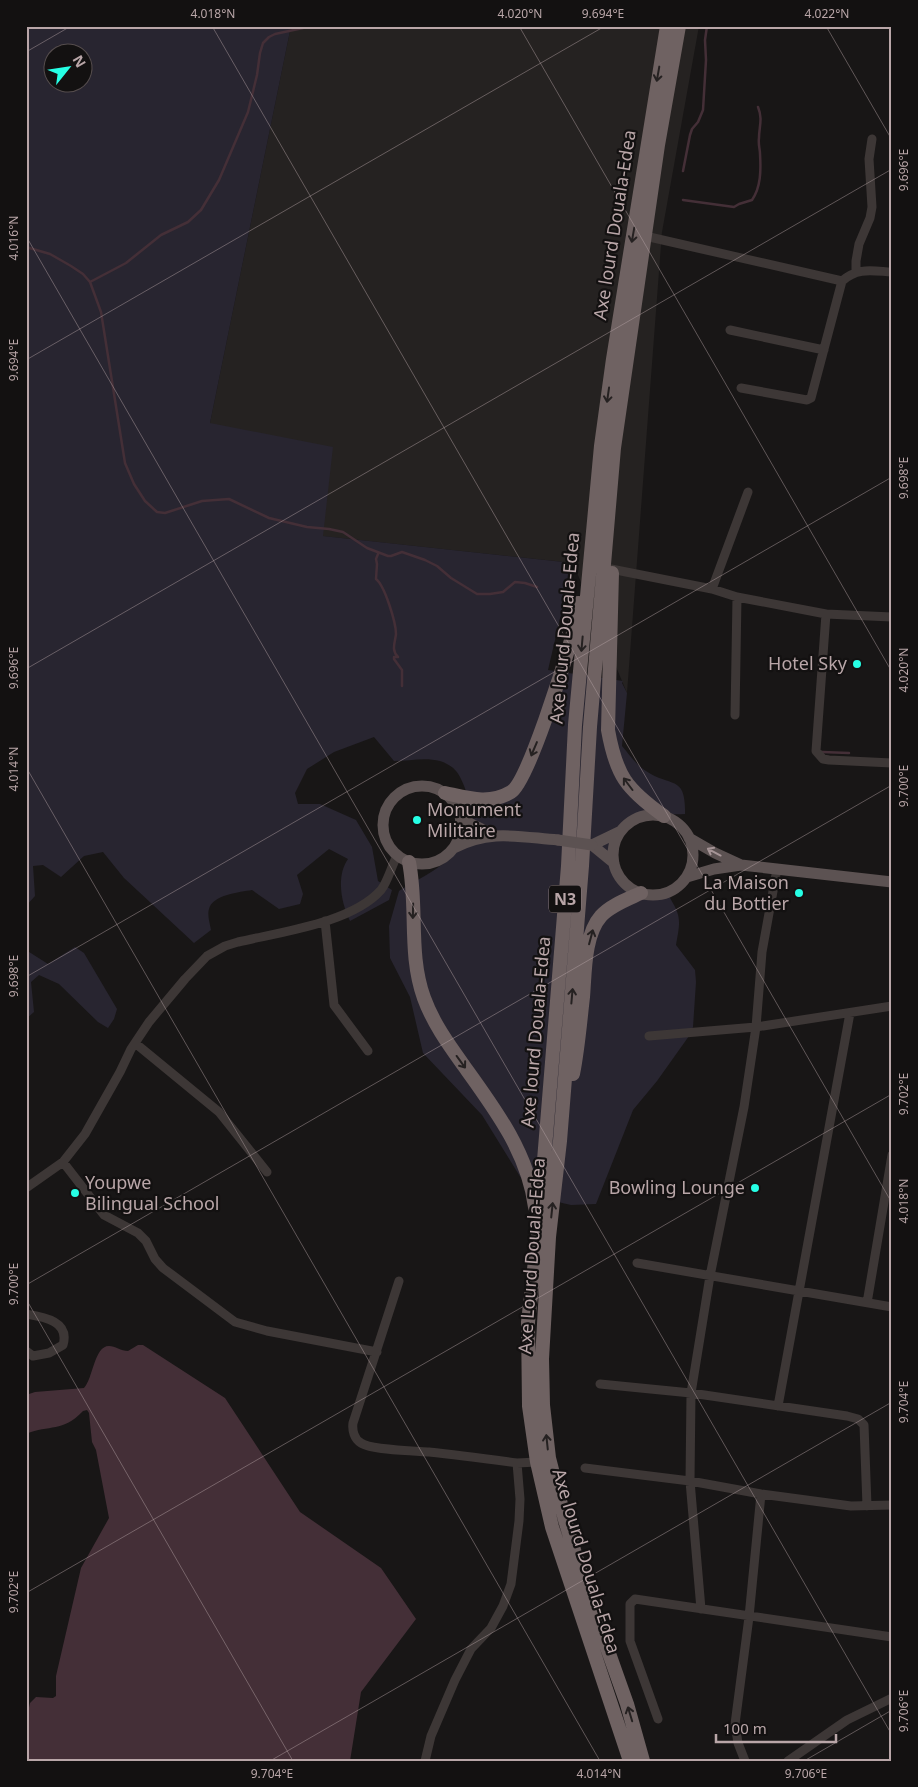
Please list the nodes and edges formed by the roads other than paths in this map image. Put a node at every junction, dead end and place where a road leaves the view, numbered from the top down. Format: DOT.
graph roads {
  1 [pos="667,26"];
  2 [pos="679,26"];
  3 [pos="872,140"];
  4 [pos="645,236"];
  5 [pos="856,272"];
  6 [pos="892,272"];
  7 [pos="842,281"];
  8 [pos="730,330"];
  9 [pos="824,350"];
  10 [pos="741,388"];
  11 [pos="748,492"];
  12 [pos="599,535"];
  13 [pos="611,569"];
  14 [pos="712,590"];
  15 [pos="737,597"];
  16 [pos="826,614"];
  17 [pos="892,617"];
  18 [pos="735,715"];
  19 [pos="892,763"];
  20 [pos="445,793"];
  21 [pos="460,815"];
  22 [pos="664,816"];
  23 [pos="619,832"];
  24 [pos="494,835"];
  25 [pos="689,838"];
  26 [pos="592,845"];
  27 [pos="454,848"];
  28 [pos="403,859"];
  29 [pos="614,863"];
  30 [pos="741,865"];
  31 [pos="777,869"];
  32 [pos="686,877"];
  33 [pos="892,882"];
  34 [pos="641,894"];
  35 [pos="325,921"];
  36 [pos="892,1006"];
  37 [pos="850,1013"];
  38 [pos="756,1027"];
  39 [pos="650,1036"];
  40 [pos="135,1043"];
  41 [pos="368,1051"];
  42 [pos="560,1141"];
  43 [pos="892,1155"];
  44 [pos="63,1162"];
  45 [pos="266,1172"];
  46 [pos="26,1188"];
  47 [pos="538,1234"];
  48 [pos="637,1263"];
  49 [pos="710,1276"];
  50 [pos="399,1281"];
  51 [pos="798,1291"];
  52 [pos="867,1303"];
  53 [pos="892,1307"];
  54 [pos="26,1314"];
  55 [pos="26,1351"];
  56 [pos="377,1352"];
  57 [pos="600,1384"];
  58 [pos="691,1393"];
  59 [pos="778,1406"];
  60 [pos="537,1462"];
  61 [pos="517,1463"];
  62 [pos="585,1468"];
  63 [pos="690,1481"];
  64 [pos="761,1494"];
  65 [pos="892,1505"];
  66 [pos="867,1506"];
  67 [pos="701,1609"];
  68 [pos="749,1617"];
  69 [pos="892,1637"];
  70 [pos="892,1698"];
  71 [pos="658,1720"];
  72 [pos="425,1761"];
  73 [pos="630,1761"];
  74 [pos="643,1761"];
  75 [pos="745,1761"];
  76 [pos="788,1761"];
  1 -- 12 [label="highway, Axe lourd Douala-Edea / N3, one-way"];
  2 -- 4 [label="highway, Axe Lourd Douala-Edea / N3"];
  3 -- 5 [label="street"];
  4 -- 7 [label="street"];
  4 -- 12 [label="highway, Axe Lourd Douala-Edea / N3"];
  5 -- 6 [label="street"];
  5 -- 7 [label="street"];
  7 -- 9 [label="street"];
  8 -- 9 [label="street"];
  9 -- 10 [label="street"];
  11 -- 14 [label="street"];
  12 -- 13 [label="highway"];
  12 -- 20 [label="highway, one-way"];
  42 -- 12 [label="highway, Axe Lourd Douala-Edea / N3, one-way"];
  12 -- 47 [label="highway, Axe lourd Douala-Edea / N3, one-way"];
  13 -- 14 [label="street"];
  22 -- 13 [label="highway, one-way"];
  14 -- 15 [label="street"];
  15 -- 16 [label="street"];
  15 -- 18 [label="street"];
  16 -- 17 [label="street"];
  16 -- 19 [label="street"];
  20 -- 21 [label="main road"];
  20 -- 28 [label="main road"];
  21 -- 24 [label="main road"];
  21 -- 27 [label="main road"];
  22 -- 23 [label="main road"];
  22 -- 25 [label="main road"];
  23 -- 26 [label="main road"];
  23 -- 29 [label="main road"];
  24 -- 26 [label="main road, bridge"];
  24 -- 27 [label="main road"];
  30 -- 25 [label="main road, one-way"];
  25 -- 32 [label="main road"];
  26 -- 29 [label="main road"];
  27 -- 28 [label="main road"];
  28 -- 35 [label="street"];
  28 -- 47 [label="highway, one-way"];
  29 -- 34 [label="main road"];
  30 -- 31 [label="main road"];
  30 -- 32 [label="main road"];
  31 -- 33 [label="main road"];
  31 -- 38 [label="street"];
  32 -- 34 [label="main road"];
  42 -- 34 [label="highway, one-way"];
  35 -- 40 [label="street"];
  35 -- 41 [label="street"];
  36 -- 37 [label="street"];
  37 -- 38 [label="street"];
  37 -- 51 [label="street"];
  38 -- 39 [label="street"];
  38 -- 49 [label="street"];
  40 -- 44 [label="street"];
  40 -- 45 [label="street"];
  74 -- 42 [label="highway, Axe Lourd Douala-Edea / N3, one-way"];
  43 -- 52 [label="street"];
  44 -- 46 [label="street"];
  44 -- 56 [label="street"];
  47 -- 60 [label="highway, Axe lourd Douala-Edea / N3"];
  48 -- 49 [label="street"];
  49 -- 51 [label="street"];
  49 -- 58 [label="street"];
  50 -- 56 [label="street"];
  51 -- 52 [label="street"];
  51 -- 59 [label="street"];
  52 -- 53 [label="street"];
  54 -- 55 [label="street"];
  56 -- 61 [label="street"];
  57 -- 58 [label="street"];
  58 -- 59 [label="street"];
  58 -- 63 [label="street"];
  59 -- 66 [label="street"];
  60 -- 61 [label="street"];
  60 -- 73 [label="highway, Axe lourd Douala-Edea / N3"];
  61 -- 72 [label="street"];
  62 -- 63 [label="street"];
  63 -- 64 [label="street"];
  63 -- 67 [label="street"];
  64 -- 66 [label="street"];
  64 -- 68 [label="street"];
  65 -- 66 [label="street"];
  67 -- 68 [label="street"];
  67 -- 71 [label="street"];
  68 -- 69 [label="street"];
  68 -- 75 [label="street"];
  70 -- 76 [label="street"];
}
